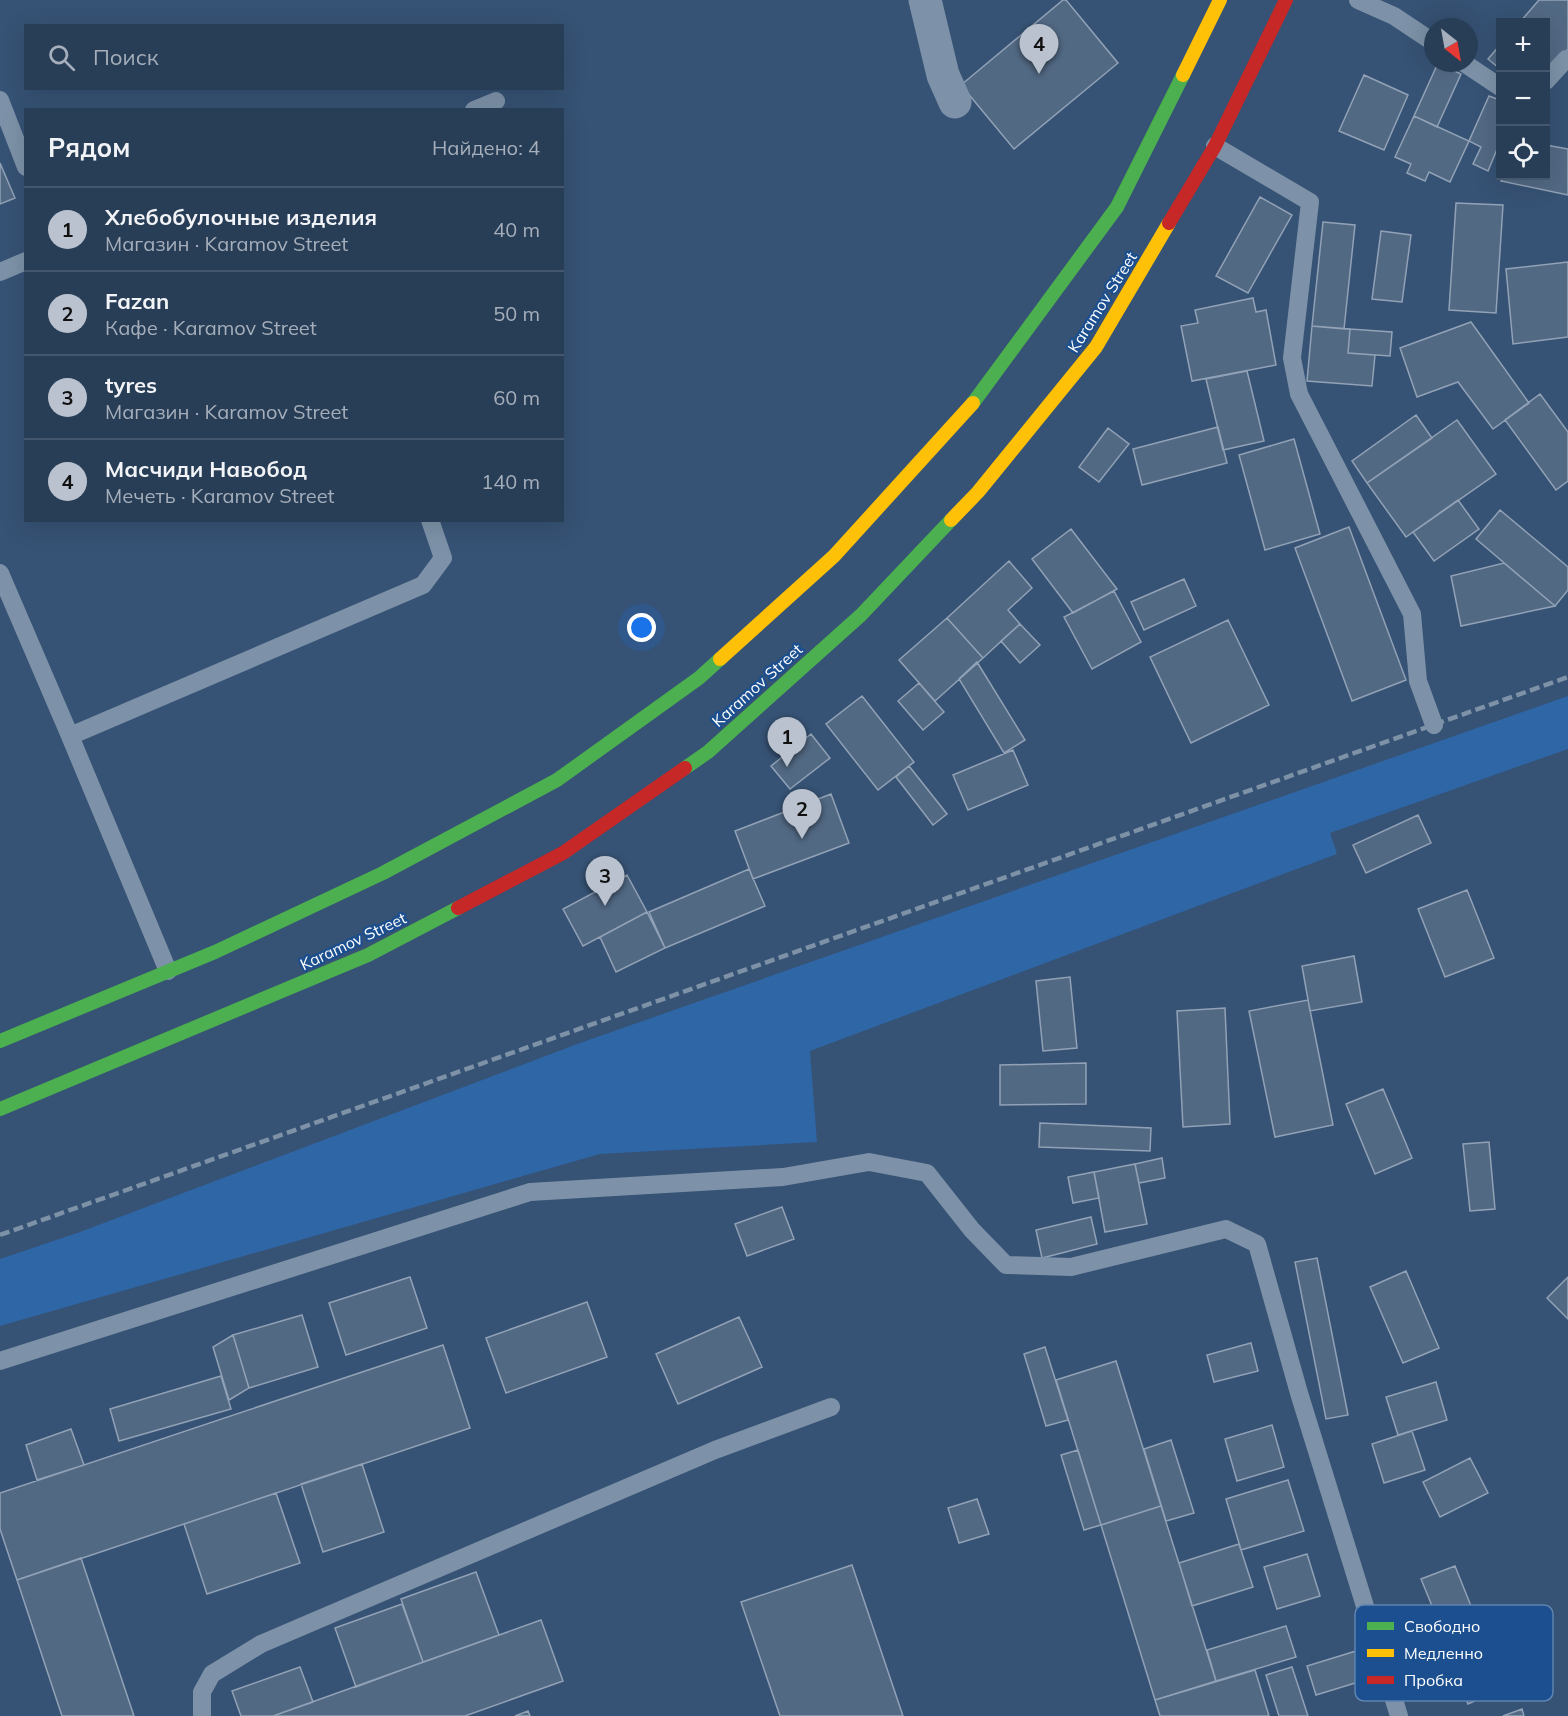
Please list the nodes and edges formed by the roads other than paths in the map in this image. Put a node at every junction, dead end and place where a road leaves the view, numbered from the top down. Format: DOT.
graph roads {
  1 [pos="925,0"];
  2 [pos="1220,0"];
  3 [pos="1286,0"];
  4 [pos="1358,0"];
  5 [pos="1424,36"];
  6 [pos="1568,61"];
  7 [pos="1478,72"];
  8 [pos="1550,76"];
  9 [pos="1496,84"];
  10 [pos="0,100"];
  11 [pos="496,101"];
  12 [pos="955,102"];
  13 [pos="479,108"];
  14 [pos="1215,146"];
  15 [pos="24,162"];
  16 [pos="24,262"];
  17 [pos="0,272"];
  18 [pos="431,522"];
  19 [pos="0,573"];
  20 [pos="1434,725"];
  21 [pos="70,736"];
  22 [pos="168,971"];
  23 [pos="0,1041"];
  24 [pos="0,1109"];
  25 [pos="0,1361"];
  26 [pos="831,1407"];
  27 [pos="1365,1605"];
  28 [pos="1394,1701"];
  29 [pos="202,1716"];
  30 [pos="1399,1716"];
  1 -- 12 [label="street"];
  2 -- 22 [label="main road"];
  3 -- 14 [label="main road, Karamov Street"];
  4 -- 5 [label="lane"];
  6 -- 8 [label="lane"];
  7 -- 9 [label="lane"];
  10 -- 15 [label="lane"];
  11 -- 13 [label="lane"];
  14 -- 20 [label="lane"];
  14 -- 24 [label="main road, Karamov Street"];
  16 -- 17 [label="lane"];
  18 -- 21 [label="lane"];
  19 -- 21 [label="lane"];
  21 -- 22 [label="lane"];
  22 -- 23 [label="main road"];
  25 -- 27 [label="lane"];
  26 -- 29 [label="lane"];
  28 -- 30 [label="lane"];
}
